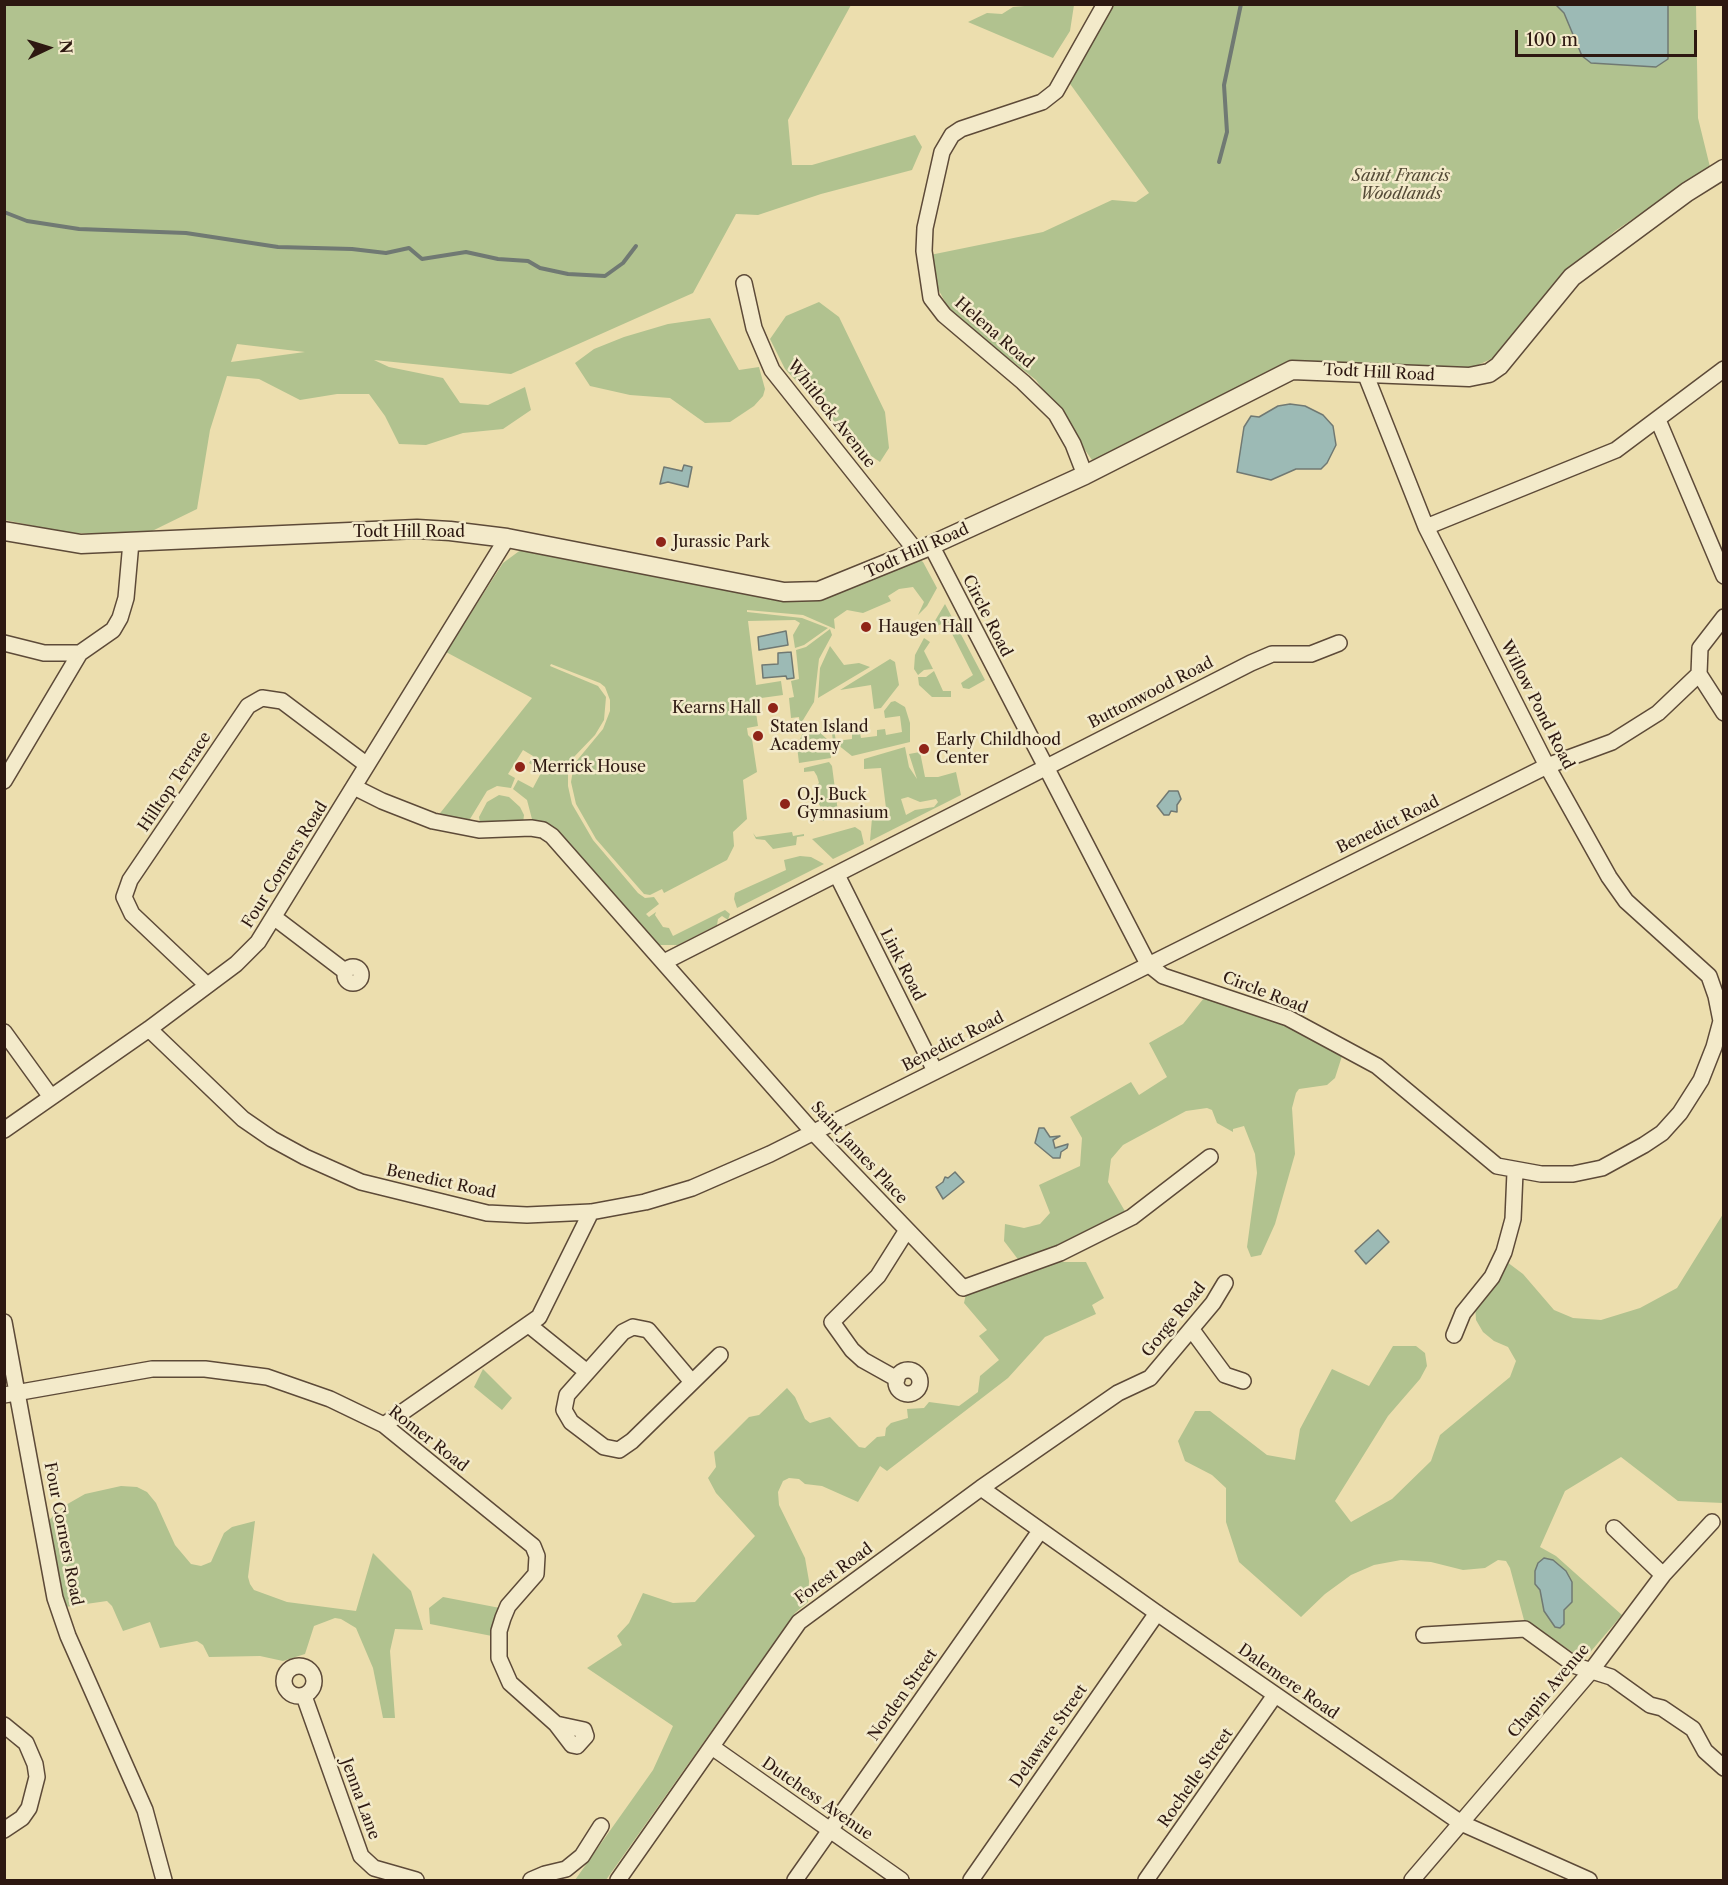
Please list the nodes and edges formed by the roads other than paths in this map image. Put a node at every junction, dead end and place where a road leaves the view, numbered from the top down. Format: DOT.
graph roads {
  1 [pos="1105,4"];
  2 [pos="1724,169"];
  3 [pos="744,283"];
  4 [pos="1724,369"];
  5 [pos="1365,373"];
  6 [pos="1658,420"];
  7 [pos="1085,475"];
  8 [pos="1426,527"];
  9 [pos="4,531"];
  10 [pos="507,538"];
  11 [pos="131,542"];
  12 [pos="924,549"];
  13 [pos="1724,576"];
  14 [pos="1724,617"];
  15 [pos="1339,643"];
  16 [pos="4,644"];
  17 [pos="80,653"];
  18 [pos="1699,674"];
  19 [pos="1724,713"];
  20 [pos="367,765"];
  21 [pos="1547,766"];
  22 [pos="1044,767"];
  23 [pos="4,781"];
  24 [pos="354,787"];
  25 [pos="837,875"];
  26 [pos="275,918"];
  27 [pos="664,962"];
  28 [pos="1148,964"];
  29 [pos="346,972"];
  30 [pos="207,985"];
  31 [pos="1722,1020"];
  32 [pos="149,1029"];
  33 [pos="4,1032"];
  34 [pos="935,1071"];
  35 [pos="51,1097"];
  36 [pos="4,1130"];
  37 [pos="813,1132"];
  38 [pos="1210,1157"];
  39 [pos="1515,1172"];
  40 [pos="591,1212"];
  41 [pos="907,1230"];
  42 [pos="1225,1283"];
  43 [pos="4,1322"];
  44 [pos="530,1326"];
  45 [pos="1192,1330"];
  46 [pos="1454,1335"];
  47 [pos="720,1356"];
  48 [pos="587,1372"];
  49 [pos="1150,1378"];
  50 [pos="897,1379"];
  51 [pos="1243,1381"];
  52 [pos="692,1382"];
  53 [pos="11,1394"];
  54 [pos="384,1425"];
  55 [pos="981,1488"];
  56 [pos="1712,1522"];
  57 [pos="1614,1528"];
  58 [pos="1040,1531"];
  59 [pos="1663,1575"];
  60 [pos="1157,1613"];
  61 [pos="1424,1635"];
  62 [pos="1591,1671"];
  63 [pos="1275,1695"];
  64 [pos="304,1696"];
  65 [pos="556,1724"];
  66 [pos="4,1725"];
  67 [pos="712,1747"];
  68 [pos="1724,1768"];
  69 [pos="1461,1822"];
  70 [pos="601,1826"];
  71 [pos="4,1830"];
  72 [pos="830,1831"];
  73 [pos="164,1881"];
  74 [pos="416,1881"];
  75 [pos="531,1881"];
  76 [pos="618,1881"];
  77 [pos="795,1881"];
  78 [pos="901,1881"];
  79 [pos="971,1881"];
  80 [pos="1146,1881"];
  81 [pos="1412,1881"];
  82 [pos="1589,1881"];
  1 -- 7 [label="street, Helena Road"];
  2 -- 5 [label="street, Todt Hill Road"];
  3 -- 12 [label="street, Whitlock Avenue"];
  4 -- 6 [label="street"];
  5 -- 7 [label="street, Todt Hill Road"];
  5 -- 8 [label="street, Willow Pond Road"];
  6 -- 8 [label="street"];
  6 -- 13 [label="street"];
  7 -- 12 [label="street, Todt Hill Road"];
  8 -- 21 [label="street, Willow Pond Road"];
  9 -- 11 [label="street, Todt Hill Road"];
  10 -- 11 [label="street, Todt Hill Road"];
  10 -- 12 [label="street, Todt Hill Road"];
  10 -- 20 [label="street, Four Corners Road"];
  11 -- 17 [label="street"];
  12 -- 22 [label="street, Circle Road"];
  14 -- 18 [label="street"];
  15 -- 22 [label="street, Buttonwood Road"];
  16 -- 17 [label="street"];
  17 -- 23 [label="street"];
  18 -- 19 [label="street"];
  18 -- 21 [label="street, Benedict Road"];
  20 -- 24 [label="street, Four Corners Road"];
  20 -- 30 [label="street, Hilltop Terrace"];
  21 -- 28 [label="street, Benedict Road"];
  21 -- 31 [label="street, Willow Pond Road"];
  22 -- 25 [label="street, Buttonwood Road"];
  22 -- 28 [label="street, Circle Road"];
  24 -- 26 [label="street, Four Corners Road"];
  24 -- 27 [label="street, Saint James Place"];
  25 -- 27 [label="street, Buttonwood Road"];
  25 -- 34 [label="street, Link Road"];
  26 -- 29 [label="street"];
  26 -- 30 [label="street, Four Corners Road"];
  27 -- 37 [label="street, Saint James Place"];
  28 -- 34 [label="street, Benedict Road"];
  28 -- 39 [label="street, Circle Road"];
  30 -- 32 [label="street, Four Corners Road"];
  31 -- 39 [label="street, Circle Road"];
  32 -- 35 [label="street, Four Corners Road"];
  32 -- 40 [label="street, Benedict Road"];
  33 -- 35 [label="street"];
  34 -- 37 [label="street, Benedict Road"];
  35 -- 36 [label="street, Four Corners Road"];
  37 -- 40 [label="street, Benedict Road"];
  37 -- 41 [label="street, Saint James Place"];
  38 -- 41 [label="street, Saint James Place"];
  39 -- 46 [label="street"];
  40 -- 44 [label="street"];
  41 -- 50 [label="street"];
  42 -- 45 [label="street, Gorge Road"];
  43 -- 53 [label="street, Four Corners Road"];
  44 -- 48 [label="street"];
  44 -- 54 [label="street"];
  45 -- 49 [label="street, Gorge Road"];
  45 -- 51 [label="street"];
  47 -- 52 [label="street"];
  48 -- 52 [label="street"];
  48 -- 52 [label="street"];
  49 -- 55 [label="street, Forest Road"];
  53 -- 54 [label="street, Romer Road"];
  53 -- 73 [label="street, Four Corners Road"];
  54 -- 65 [label="street, Romer Road"];
  55 -- 58 [label="street, Dalemere Road"];
  55 -- 67 [label="street, Forest Road"];
  56 -- 59 [label="street, Chapin Avenue"];
  57 -- 59 [label="street"];
  58 -- 60 [label="street, Dalemere Road"];
  58 -- 72 [label="street, Norden Street"];
  59 -- 62 [label="street, Chapin Avenue"];
  60 -- 63 [label="street, Dalemere Road"];
  60 -- 79 [label="street, Delaware Street"];
  61 -- 62 [label="street"];
  62 -- 68 [label="street"];
  62 -- 69 [label="street, Chapin Avenue"];
  63 -- 69 [label="street, Dalemere Road"];
  63 -- 80 [label="street, Rochelle Street"];
  64 -- 74 [label="street, Jenna Lane"];
  66 -- 71 [label="street"];
  67 -- 72 [label="street, Dutchess Avenue"];
  67 -- 76 [label="street, Forest Road"];
  69 -- 81 [label="street, Chapin Avenue"];
  69 -- 82 [label="street, Dalemere Road"];
  70 -- 75 [label="street"];
  72 -- 77 [label="street, Norden Street"];
  72 -- 78 [label="street, Dutchess Avenue"];
}
